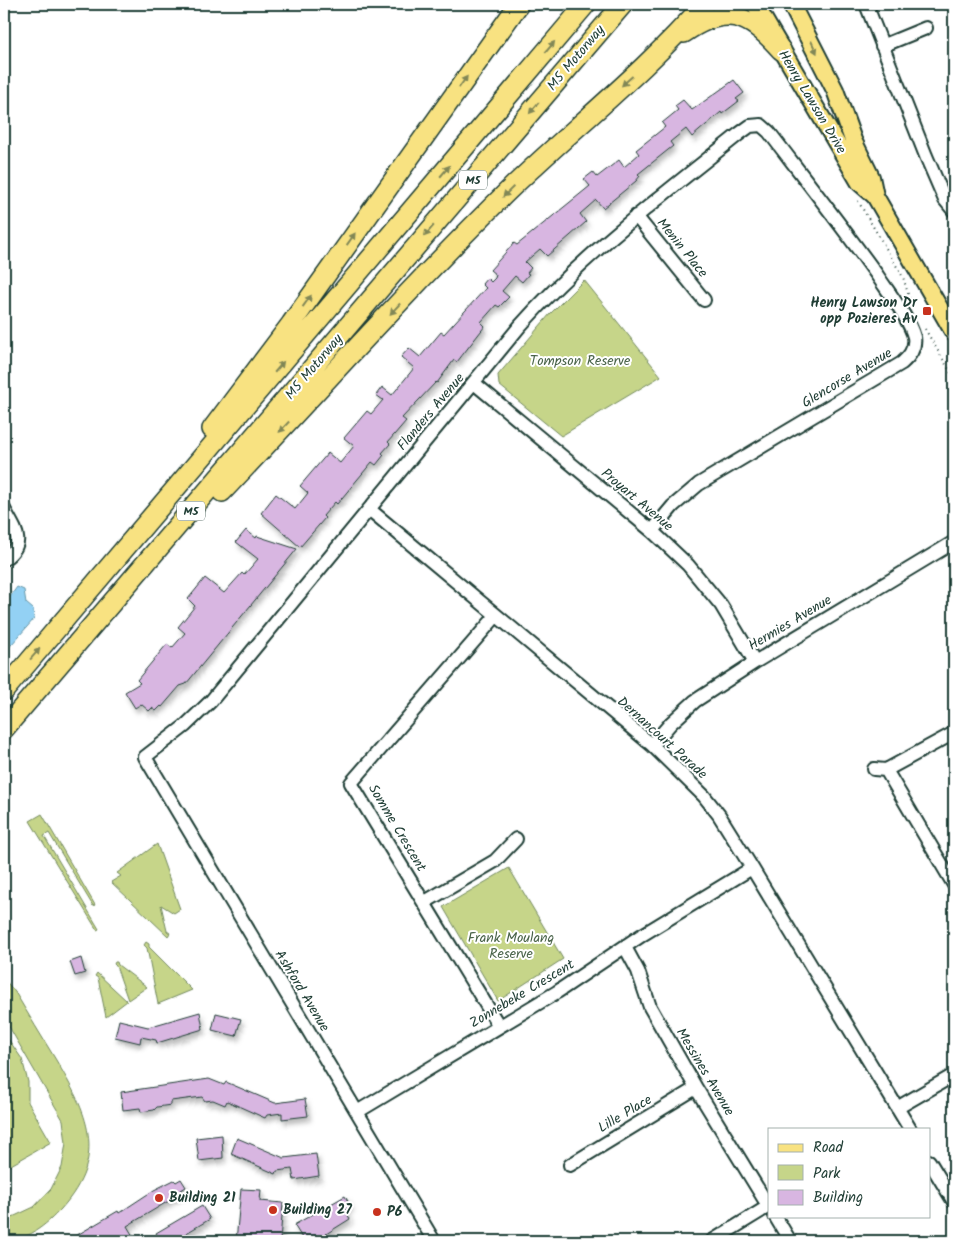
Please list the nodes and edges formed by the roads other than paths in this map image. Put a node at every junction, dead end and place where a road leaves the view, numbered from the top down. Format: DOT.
graph roads {
  1 [pos="519,4"];
  2 [pos="586,4"];
  3 [pos="623,4"];
  4 [pos="704,4"];
  5 [pos="755,4"];
  6 [pos="791,4"];
  7 [pos="866,4"];
  8 [pos="926,28"];
  9 [pos="882,46"];
  10 [pos="663,49"];
  11 [pos="781,50"];
  12 [pos="769,132"];
  13 [pos="875,196"];
  14 [pos="954,211"];
  15 [pos="636,216"];
  16 [pos="704,300"];
  17 [pos="954,333"];
  18 [pos="474,383"];
  19 [pos="4,509"];
  20 [pos="369,510"];
  21 [pos="652,531"];
  22 [pos="954,542"];
  23 [pos="4,559"];
  24 [pos="100,578"];
  25 [pos="495,616"];
  26 [pos="755,662"];
  27 [pos="59,666"];
  28 [pos="4,691"];
  29 [pos="4,729"];
  30 [pos="954,733"];
  31 [pos="652,745"];
  32 [pos="145,757"];
  33 [pos="516,839"];
  34 [pos="752,868"];
  35 [pos="954,885"];
  36 [pos="424,902"];
  37 [pos="625,947"];
  38 [pos="499,1026"];
  39 [pos="954,1075"];
  40 [pos="696,1088"];
  41 [pos="897,1108"];
  42 [pos="357,1112"];
  43 [pos="909,1128"];
  44 [pos="930,1163"];
  45 [pos="570,1165"];
  46 [pos="954,1202"];
  47 [pos="768,1204"];
  48 [pos="768,1207"];
  49 [pos="776,1218"];
  50 [pos="432,1240"];
  51 [pos="712,1241"];
  52 [pos="790,1241"];
  24 -- 1 [label="highway, one-way"];
  24 -- 2 [label="highway, M5 Motorway / M5, one-way"];
  3 -- 27 [label="highway, M5 Motorway / M5, one-way"];
  4 -- 10 [label="highway"];
  5 -- 11 [label="main road, Henry Lawson Drive"];
  6 -- 13 [label="main road, Henry Lawson Drive, one-way"];
  7 -- 9 [label="street"];
  8 -- 9 [label="street"];
  9 -- 14 [label="street"];
  10 -- 11 [label="highway"];
  10 -- 27 [label="highway, one-way"];
  11 -- 13 [label="main road, Henry Lawson Drive"];
  12 -- 15 [label="street, Flanders Avenue"];
  12 -- 21 [label="street, Glencorse Avenue"];
  13 -- 17 [label="main road, Henry Lawson Drive"];
  15 -- 16 [label="street, Menin Place"];
  15 -- 18 [label="street, Flanders Avenue"];
  18 -- 20 [label="street, Flanders Avenue"];
  18 -- 21 [label="street, Proyart Avenue"];
  19 -- 23 [label="street"];
  20 -- 25 [label="street, Dernancourt Parade"];
  20 -- 32 [label="street, Flanders Avenue"];
  21 -- 26 [label="street, Proyart Avenue"];
  22 -- 26 [label="street, Hermies Avenue"];
  28 -- 24 [label="highway, M5 Motorway / M5, one-way"];
  25 -- 31 [label="street, Dernancourt Parade"];
  25 -- 36 [label="street, Somme Crescent"];
  26 -- 31 [label="street, Hermies Avenue"];
  27 -- 29 [label="highway, M5 Motorway / M5"];
  30 -- 35 [label="street"];
  31 -- 34 [label="street, Dernancourt Parade"];
  32 -- 42 [label="street, Ashford Avenue"];
  33 -- 36 [label="street"];
  34 -- 37 [label="street, Zonnebeke Crescent"];
  34 -- 41 [label="street, Dernancourt Parade"];
  36 -- 38 [label="street, Somme Crescent"];
  37 -- 38 [label="street, Zonnebeke Crescent"];
  37 -- 40 [label="street, Messines Avenue"];
  38 -- 42 [label="street, Zonnebeke Crescent"];
  39 -- 41 [label="street"];
  40 -- 45 [label="street, Lille Place"];
  40 -- 47 [label="street, Messines Avenue"];
  41 -- 43 [label="street, Dernancourt Parade"];
  42 -- 50 [label="street, Ashford Avenue"];
  44 -- 46 [label="street"];
  48 -- 51 [label="street"];
  49 -- 52 [label="street"];
}
